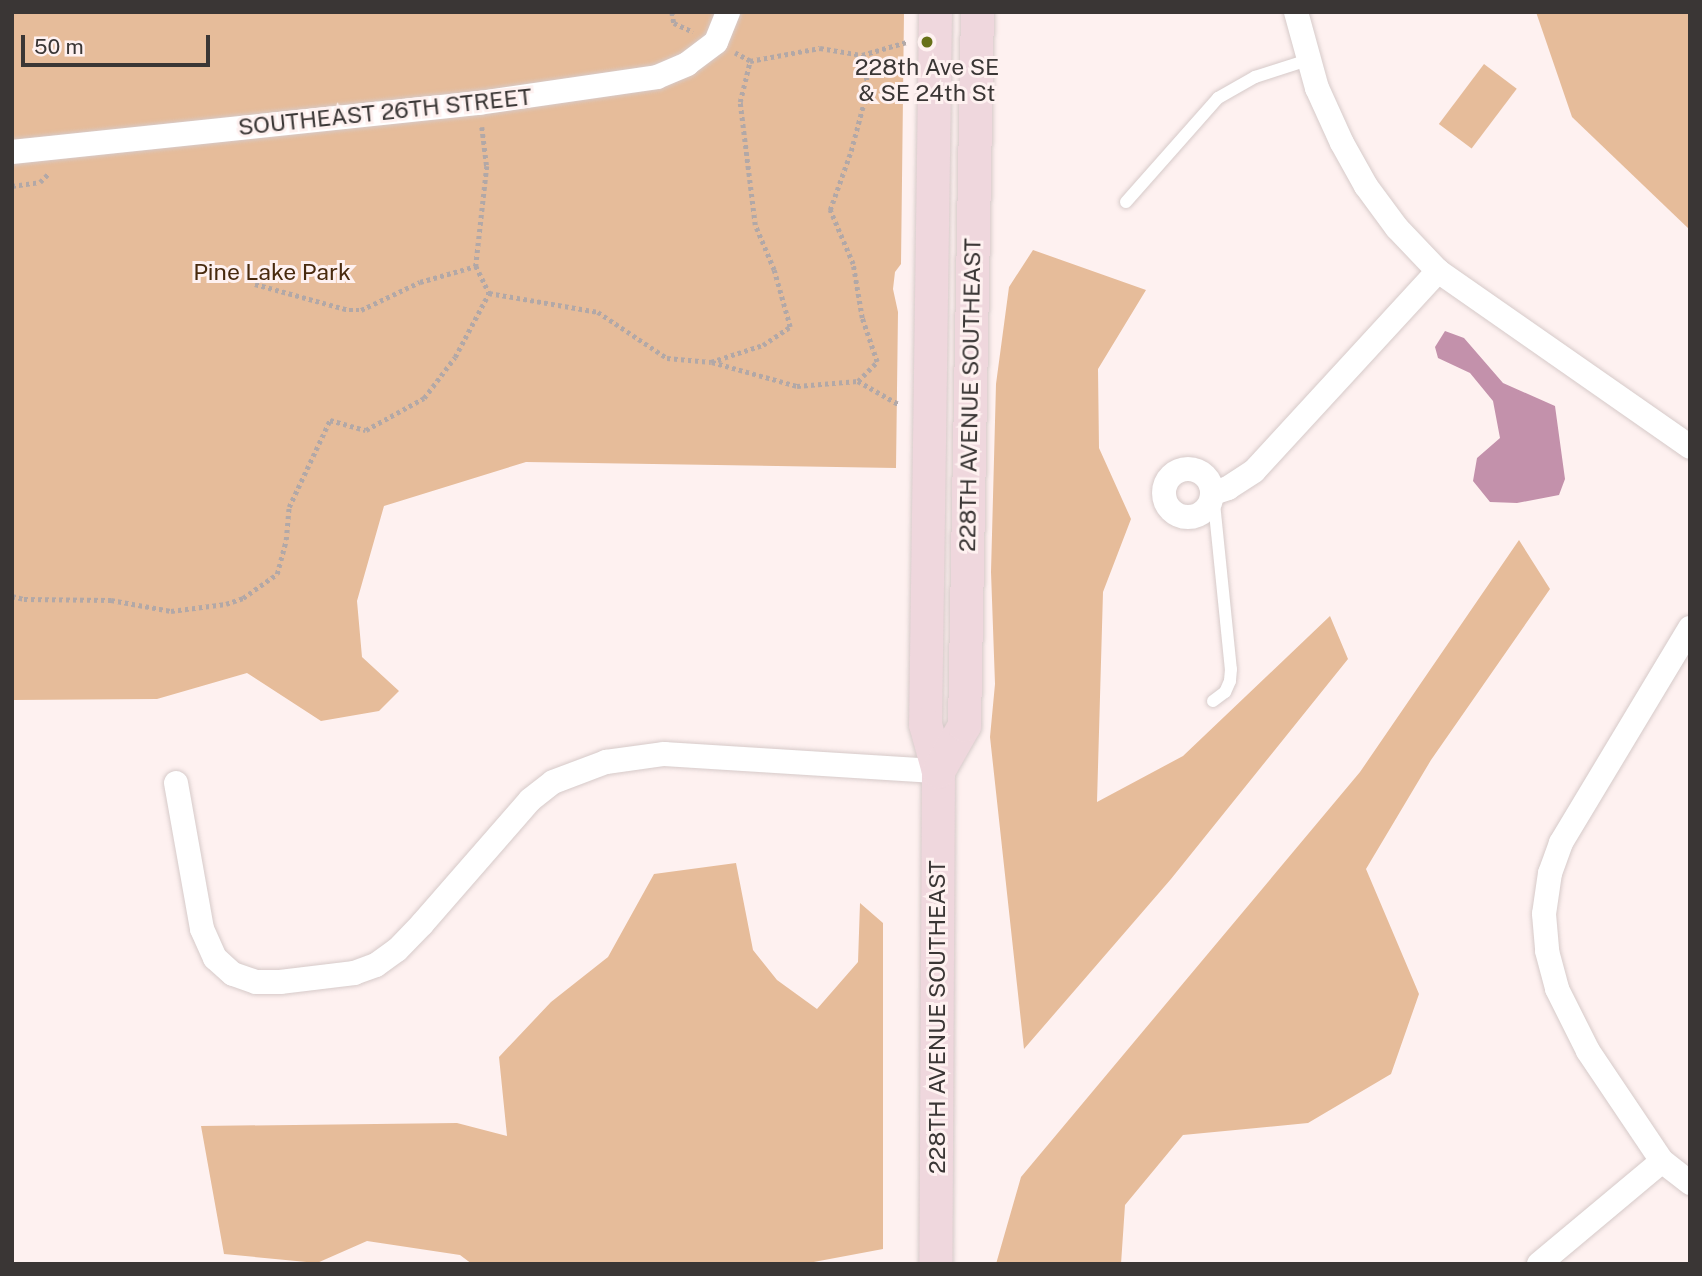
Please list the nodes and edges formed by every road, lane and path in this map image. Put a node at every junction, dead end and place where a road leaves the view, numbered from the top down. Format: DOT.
graph roads {
  1 [pos="672,12"];
  2 [pos="728,12"];
  3 [pos="935,12"];
  4 [pos="977,12"];
  5 [pos="1296,12"];
  6 [pos="716,42"];
  7 [pos="908,42"];
  8 [pos="862,55"];
  9 [pos="1308,60"];
  10 [pos="750,61"];
  11 [pos="479,103"];
  12 [pos="12,152"];
  13 [pos="1126,202"];
  14 [pos="476,266"];
  15 [pos="1438,271"];
  16 [pos="255,284"];
  17 [pos="489,293"];
  18 [pos="711,362"];
  19 [pos="858,381"];
  20 [pos="903,406"];
  21 [pos="1690,447"];
  22 [pos="928,470"];
  23 [pos="968,473"];
  24 [pos="1213,493"];
  25 [pos="12,596"];
  26 [pos="1690,628"];
  27 [pos="1213,701"];
  28 [pos="938,771"];
  29 [pos="176,783"];
  30 [pos="1662,1161"];
  31 [pos="1690,1183"];
  32 [pos="936,1264"];
  33 [pos="1539,1264"];
  1 -- 6 [label="path"];
  2 -- 6 [label="street"];
  3 -- 22 [label="main road, 228TH AVENUE SOUTHEAST"];
  4 -- 23 [label="main road, 228TH AVENUE SOUTHEAST"];
  5 -- 9 [label="street"];
  6 -- 10 [label="path"];
  6 -- 11 [label="street, SOUTHEAST 26TH STREET"];
  7 -- 8 [label="path"];
  8 -- 10 [label="path"];
  8 -- 19 [label="path"];
  9 -- 13 [label="lane"];
  9 -- 15 [label="street"];
  10 -- 18 [label="path"];
  11 -- 12 [label="street, SOUTHEAST 26TH STREET"];
  11 -- 14 [label="path"];
  14 -- 16 [label="path"];
  14 -- 17 [label="path"];
  15 -- 21 [label="street"];
  15 -- 24 [label="street"];
  17 -- 18 [label="path"];
  17 -- 25 [label="path"];
  18 -- 19 [label="path"];
  19 -- 20 [label="path"];
  22 -- 23 [label="main road"];
  22 -- 28 [label="main road, 228TH AVENUE SOUTHEAST"];
  23 -- 28 [label="main road, 228TH AVENUE SOUTHEAST"];
  24 -- 27 [label="lane"];
  26 -- 30 [label="street"];
  28 -- 29 [label="street"];
  28 -- 32 [label="main road, 228TH AVENUE SOUTHEAST"];
  30 -- 31 [label="street"];
  30 -- 33 [label="street"];
}
